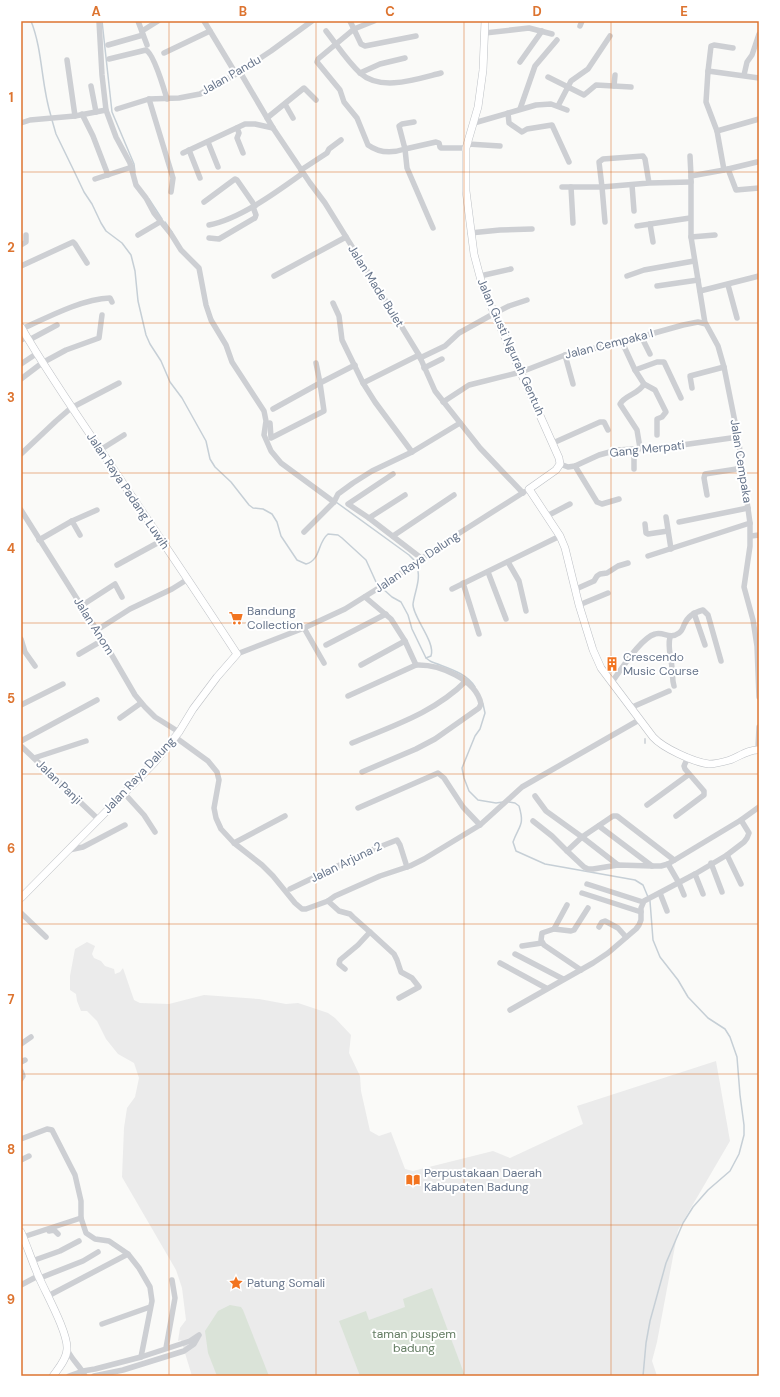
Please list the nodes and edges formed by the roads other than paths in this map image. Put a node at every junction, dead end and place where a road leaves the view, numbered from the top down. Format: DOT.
graph roads {
  1 [pos="99,21"];
  2 [pos="138,21"];
  3 [pos="158,21"];
  4 [pos="204,21"];
  5 [pos="312,21"];
  6 [pos="350,21"];
  7 [pos="374,21"];
  8 [pos="485,21"];
  9 [pos="354,29"];
  10 [pos="210,31"];
  11 [pos="542,31"];
  12 [pos="326,32"];
  13 [pos="142,33"];
  14 [pos="485,34"];
  15 [pos="552,34"];
  16 [pos="759,34"];
  17 [pos="416,36"];
  18 [pos="610,36"];
  19 [pos="557,40"];
  20 [pos="336,43"];
  21 [pos="108,45"];
  22 [pos="147,46"];
  23 [pos="733,48"];
  24 [pos="756,52"];
  25 [pos="164,53"];
  26 [pos="405,58"];
  27 [pos="109,59"];
  28 [pos="67,60"];
  29 [pos="520,62"];
  30 [pos="710,72"];
  31 [pos="238,73"];
  32 [pos="360,73"];
  33 [pos="441,73"];
  34 [pos="615,75"];
  35 [pos="744,75"];
  36 [pos="548,77"];
  37 [pos="759,78"];
  38 [pos="91,86"];
  39 [pos="614,86"];
  40 [pos="568,87"];
  41 [pos="631,87"];
  42 [pos="149,99"];
  43 [pos="167,99"];
  44 [pos="316,100"];
  45 [pos="285,104"];
  46 [pos="558,106"];
  47 [pos="117,109"];
  48 [pos="520,109"];
  49 [pos="106,110"];
  50 [pos="567,110"];
  51 [pos="96,112"];
  52 [pos="508,113"];
  53 [pos="82,114"];
  54 [pos="75,116"];
  55 [pos="267,118"];
  56 [pos="293,118"];
  57 [pos="759,119"];
  58 [pos="414,122"];
  59 [pos="474,122"];
  60 [pos="21,123"];
  61 [pos="237,128"];
  62 [pos="273,128"];
  63 [pos="717,131"];
  64 [pos="341,140"];
  65 [pos="208,142"];
  66 [pos="467,146"];
  67 [pos="500,146"];
  68 [pos="404,149"];
  69 [pos="243,153"];
  70 [pos="690,156"];
  71 [pos="569,162"];
  72 [pos="757,162"];
  73 [pos="132,167"];
  74 [pos="218,167"];
  75 [pos="726,169"];
  76 [pos="302,171"];
  77 [pos="108,175"];
  78 [pos="691,176"];
  79 [pos="200,178"];
  80 [pos="95,179"];
  81 [pos="691,182"];
  82 [pos="650,183"];
  83 [pos="632,185"];
  84 [pos="562,187"];
  85 [pos="571,187"];
  86 [pos="602,187"];
  87 [pos="759,188"];
  88 [pos="171,192"];
  89 [pos="204,202"];
  90 [pos="254,206"];
  91 [pos="634,211"];
  92 [pos="690,218"];
  93 [pos="160,222"];
  94 [pos="605,222"];
  95 [pos="573,224"];
  96 [pos="650,224"];
  97 [pos="209,225"];
  98 [pos="637,226"];
  99 [pos="433,228"];
  100 [pos="532,229"];
  101 [pos="470,233"];
  102 [pos="715,234"];
  103 [pos="26,235"];
  104 [pos="138,235"];
  105 [pos="346,237"];
  106 [pos="691,237"];
  107 [pos="209,238"];
  108 [pos="652,242"];
  109 [pos="21,245"];
  110 [pos="694,261"];
  111 [pos="87,263"];
  112 [pos="21,266"];
  113 [pos="511,269"];
  114 [pos="274,276"];
  115 [pos="480,276"];
  116 [pos="627,276"];
  117 [pos="759,276"];
  118 [pos="698,280"];
  119 [pos="728,285"];
  120 [pos="657,286"];
  121 [pos="700,291"];
  122 [pos="527,300"];
  123 [pos="112,302"];
  124 [pos="333,303"];
  125 [pos="495,313"];
  126 [pos="102,315"];
  127 [pos="736,318"];
  128 [pos="705,323"];
  129 [pos="57,325"];
  130 [pos="22,328"];
  131 [pos="641,336"];
  132 [pos="26,339"];
  133 [pos="622,342"];
  134 [pos="36,354"];
  135 [pos="650,354"];
  136 [pos="565,355"];
  137 [pos="419,357"];
  138 [pos="442,360"];
  139 [pos="42,363"];
  140 [pos="316,363"];
  141 [pos="21,364"];
  142 [pos="355,365"];
  143 [pos="724,367"];
  144 [pos="424,368"];
  145 [pos="635,370"];
  146 [pos="521,372"];
  147 [pos="21,379"];
  148 [pos="119,383"];
  149 [pos="320,383"];
  150 [pos="363,383"];
  151 [pos="573,384"];
  152 [pos="644,384"];
  153 [pos="692,388"];
  154 [pos="681,398"];
  155 [pos="443,402"];
  156 [pos="71,408"];
  157 [pos="273,409"];
  158 [pos="270,423"];
  159 [pos="460,423"];
  160 [pos="608,430"];
  161 [pos="124,435"];
  162 [pos="657,435"];
  163 [pos="738,436"];
  164 [pos="553,443"];
  165 [pos="637,449"];
  166 [pos="100,450"];
  167 [pos="412,452"];
  168 [pos="21,454"];
  169 [pos="560,464"];
  170 [pos="575,466"];
  171 [pos="743,468"];
  172 [pos="634,469"];
  173 [pos="393,474"];
  174 [pos="526,491"];
  175 [pos="405,495"];
  176 [pos="454,495"];
  177 [pos="707,495"];
  178 [pos="619,498"];
  179 [pos="334,502"];
  180 [pos="570,504"];
  181 [pos="748,508"];
  182 [pos="21,510"];
  183 [pos="97,510"];
  184 [pos="547,516"];
  185 [pos="666,517"];
  186 [pos="369,518"];
  187 [pos="72,521"];
  188 [pos="679,522"];
  189 [pos="750,522"];
  190 [pos="645,524"];
  191 [pos="668,531"];
  192 [pos="304,532"];
  193 [pos="80,535"];
  194 [pos="759,535"];
  195 [pos="393,536"];
  196 [pos="560,536"];
  197 [pos="751,536"];
  198 [pos="39,540"];
  199 [pos="161,541"];
  200 [pos="671,549"];
  201 [pos="648,556"];
  202 [pos="421,558"];
  203 [pos="508,562"];
  204 [pos="628,563"];
  205 [pos="117,565"];
  206 [pos="488,572"];
  207 [pos="188,579"];
  208 [pos="463,583"];
  209 [pos="452,588"];
  210 [pos="576,589"];
  211 [pos="608,593"];
  212 [pos="122,597"];
  213 [pos="365,597"];
  214 [pos="580,605"];
  215 [pos="81,606"];
  216 [pos="526,610"];
  217 [pos="694,613"];
  218 [pos="386,614"];
  219 [pos="506,619"];
  220 [pos="304,628"];
  221 [pos="97,630"];
  222 [pos="479,634"];
  223 [pos="670,637"];
  224 [pos="21,640"];
  225 [pos="103,640"];
  226 [pos="405,641"];
  227 [pos="326,645"];
  228 [pos="705,646"];
  229 [pos="23,653"];
  230 [pos="79,654"];
  231 [pos="237,654"];
  232 [pos="721,661"];
  233 [pos="324,663"];
  234 [pos="361,665"];
  235 [pos="416,665"];
  236 [pos="35,666"];
  237 [pos="466,681"];
  238 [pos="610,681"];
  239 [pos="63,684"];
  240 [pos="674,686"];
  241 [pos="669,691"];
  242 [pos="348,696"];
  243 [pos="759,697"];
  244 [pos="97,700"];
  245 [pos="141,703"];
  246 [pos="21,705"];
  247 [pos="630,708"];
  248 [pos="120,718"];
  249 [pos="639,720"];
  250 [pos="759,727"];
  251 [pos="177,734"];
  252 [pos="21,741"];
  253 [pos="86,741"];
  254 [pos="352,743"];
  255 [pos="21,746"];
  256 [pos="759,750"];
  257 [pos="688,757"];
  258 [pos="34,758"];
  259 [pos="362,772"];
  260 [pos="688,774"];
  261 [pos="124,793"];
  262 [pos="535,796"];
  263 [pos="647,805"];
  264 [pos="759,807"];
  265 [pos="358,808"];
  266 [pos="286,816"];
  267 [pos="676,816"];
  268 [pos="98,819"];
  269 [pos="741,820"];
  270 [pos="533,821"];
  271 [pos="125,825"];
  272 [pos="480,825"];
  273 [pos="599,826"];
  274 [pos="155,832"];
  275 [pos="582,837"];
  276 [pos="234,843"];
  277 [pos="69,850"];
  278 [pos="567,851"];
  279 [pos="727,855"];
  280 [pos="674,860"];
  281 [pos="712,863"];
  282 [pos="668,864"];
  283 [pos="618,865"];
  284 [pos="652,866"];
  285 [pos="407,867"];
  286 [pos="695,874"];
  287 [pos="679,883"];
  288 [pos="587,884"];
  289 [pos="741,884"];
  290 [pos="290,889"];
  291 [pos="722,892"];
  292 [pos="582,893"];
  293 [pos="660,893"];
  294 [pos="703,894"];
  295 [pos="684,895"];
  296 [pos="21,898"];
  297 [pos="328,901"];
  298 [pos="645,901"];
  299 [pos="567,906"];
  300 [pos="588,908"];
  301 [pos="667,911"];
  302 [pos="21,912"];
  303 [pos="641,912"];
  304 [pos="599,927"];
  305 [pos="554,929"];
  306 [pos="370,932"];
  307 [pos="46,937"];
  308 [pos="626,937"];
  309 [pos="542,943"];
  310 [pos="522,946"];
  311 [pos="515,954"];
  312 [pos="500,964"];
  313 [pos="345,969"];
  314 [pos="581,970"];
  315 [pos="563,979"];
  316 [pos="546,988"];
  317 [pos="399,998"];
  318 [pos="510,1010"];
  319 [pos="31,1037"];
  320 [pos="21,1044"];
  321 [pos="21,1071"];
  322 [pos="21,1079"];
  323 [pos="21,1139"];
  324 [pos="29,1156"];
  325 [pos="21,1160"];
  326 [pos="80,1218"];
  327 [pos="58,1234"];
  328 [pos="23,1236"];
  329 [pos="79,1241"];
  330 [pos="98,1252"];
  331 [pos="128,1254"];
  332 [pos="32,1260"];
  333 [pos="39,1277"];
  334 [pos="172,1280"];
  335 [pos="21,1285"];
  336 [pos="48,1296"];
  337 [pos="150,1308"];
  338 [pos="102,1324"];
  339 [pos="166,1348"];
  340 [pos="68,1351"];
  341 [pos="152,1353"];
  342 [pos="140,1357"];
  343 [pos="154,1360"];
  344 [pos="121,1362"];
  345 [pos="123,1370"];
  346 [pos="82,1374"];
  347 [pos="53,1376"];
  348 [pos="69,1376"];
  349 [pos="94,1376"];
  1 -- 49 [label="street"];
  2 -- 13 [label="street"];
  3 -- 13 [label="street"];
  4 -- 10 [label="street, Jalan Made Bulet"];
  5 -- 31 [label="street, Jalan Pandu"];
  6 -- 9 [label="street"];
  7 -- 9 [label="street"];
  8 -- 14 [label="main road, Jalan Gusti Ngurah Gentuh"];
  9 -- 17 [label="street"];
  9 -- 20 [label="street"];
  10 -- 25 [label="street"];
  10 -- 31 [label="street, Jalan Made Bulet"];
  11 -- 14 [label="street"];
  11 -- 15 [label="street"];
  11 -- 29 [label="street"];
  12 -- 20 [label="street"];
  13 -- 21 [label="street"];
  13 -- 22 [label="street"];
  14 -- 59 [label="main road, Jalan Gusti Ngurah Gentuh"];
  16 -- 24 [label="street"];
  18 -- 40 [label="street"];
  19 -- 48 [label="street"];
  20 -- 32 [label="street"];
  20 -- 68 [label="street"];
  23 -- 30 [label="street"];
  24 -- 35 [label="street"];
  26 -- 32 [label="street"];
  27 -- 43 [label="street"];
  28 -- 54 [label="street"];
  30 -- 35 [label="street"];
  30 -- 63 [label="street"];
  31 -- 43 [label="street, Jalan Pandu"];
  31 -- 55 [label="street, Jalan Made Bulet"];
  32 -- 33 [label="street"];
  34 -- 39 [label="street"];
  35 -- 37 [label="street"];
  36 -- 40 [label="street"];
  38 -- 51 [label="street"];
  39 -- 40 [label="street"];
  39 -- 41 [label="street"];
  40 -- 46 [label="street"];
  42 -- 43 [label="street, Jalan Pandu"];
  42 -- 47 [label="street, Jalan Pandu"];
  42 -- 88 [label="street"];
  44 -- 45 [label="street"];
  45 -- 55 [label="street"];
  45 -- 56 [label="street"];
  46 -- 48 [label="street"];
  46 -- 50 [label="street"];
  48 -- 52 [label="street"];
  49 -- 51 [label="street"];
  49 -- 73 [label="street"];
  51 -- 53 [label="street"];
  52 -- 59 [label="street"];
  52 -- 71 [label="street"];
  53 -- 54 [label="street"];
  53 -- 77 [label="street"];
  54 -- 60 [label="street"];
  55 -- 62 [label="street, Jalan Made Bulet"];
  57 -- 63 [label="street"];
  58 -- 68 [label="street"];
  59 -- 66 [label="main road, Jalan Gusti Ngurah Gentuh"];
  61 -- 62 [label="street"];
  61 -- 65 [label="street"];
  61 -- 69 [label="street"];
  62 -- 76 [label="street, Jalan Made Bulet"];
  63 -- 75 [label="street"];
  64 -- 76 [label="street"];
  65 -- 74 [label="street"];
  65 -- 79 [label="street"];
  66 -- 67 [label="street"];
  66 -- 68 [label="street"];
  66 -- 101 [label="main road, Jalan Gusti Ngurah Gentuh"];
  68 -- 99 [label="street"];
  70 -- 78 [label="street, Jalan Cempaka"];
  72 -- 75 [label="street"];
  73 -- 77 [label="street"];
  73 -- 93 [label="street"];
  75 -- 78 [label="street"];
  75 -- 87 [label="street"];
  76 -- 90 [label="street"];
  76 -- 105 [label="street, Jalan Made Bulet"];
  77 -- 80 [label="street"];
  78 -- 81 [label="street, Jalan Cempaka"];
  81 -- 82 [label="street"];
  81 -- 92 [label="street, Jalan Cempaka"];
  82 -- 83 [label="street"];
  82 -- 86 [label="street"];
  83 -- 86 [label="street"];
  83 -- 91 [label="street"];
  84 -- 85 [label="street"];
  85 -- 86 [label="street"];
  85 -- 95 [label="street"];
  86 -- 94 [label="street"];
  89 -- 90 [label="street"];
  90 -- 97 [label="street"];
  90 -- 107 [label="street"];
  92 -- 96 [label="street"];
  92 -- 106 [label="street, Jalan Cempaka"];
  93 -- 104 [label="street"];
  93 -- 179 [label="street"];
  96 -- 98 [label="street"];
  96 -- 108 [label="street"];
  100 -- 101 [label="street"];
  101 -- 115 [label="main road, Jalan Gusti Ngurah Gentuh"];
  102 -- 106 [label="street"];
  103 -- 109 [label="street"];
  105 -- 114 [label="street"];
  105 -- 137 [label="street, Jalan Made Bulet"];
  106 -- 110 [label="street, Jalan Cempaka"];
  110 -- 116 [label="street"];
  110 -- 118 [label="street, Jalan Cempaka"];
  111 -- 112 [label="street"];
  113 -- 115 [label="street"];
  115 -- 125 [label="main road, Jalan Gusti Ngurah Gentuh"];
  117 -- 119 [label="street"];
  118 -- 120 [label="street"];
  118 -- 121 [label="street, Jalan Cempaka"];
  119 -- 121 [label="street"];
  119 -- 127 [label="street"];
  121 -- 128 [label="street, Jalan Cempaka"];
  122 -- 125 [label="street"];
  123 -- 130 [label="street"];
  124 -- 142 [label="street"];
  125 -- 137 [label="street"];
  125 -- 146 [label="main road, Jalan Gusti Ngurah Gentuh"];
  126 -- 139 [label="street"];
  128 -- 131 [label="street, Jalan Cempaka I"];
  128 -- 143 [label="street, Jalan Cempaka"];
  129 -- 132 [label="street"];
  130 -- 132 [label="main road, Jalan Raya Padang Luwih"];
  131 -- 133 [label="street, Jalan Cempaka I"];
  131 -- 135 [label="street"];
  132 -- 134 [label="main road, Jalan Raya Padang Luwih"];
  133 -- 136 [label="street, Jalan Cempaka I"];
  133 -- 145 [label="street"];
  134 -- 139 [label="main road, Jalan Raya Padang Luwih"];
  134 -- 141 [label="street"];
  136 -- 146 [label="street, Jalan Cempaka I"];
  136 -- 151 [label="street"];
  137 -- 144 [label="street, Jalan Made Bulet"];
  137 -- 150 [label="street"];
  138 -- 144 [label="street"];
  139 -- 147 [label="street"];
  139 -- 156 [label="main road, Jalan Raya Padang Luwih"];
  140 -- 149 [label="street"];
  142 -- 149 [label="street"];
  142 -- 150 [label="street"];
  143 -- 153 [label="street"];
  143 -- 163 [label="street, Jalan Cempaka"];
  144 -- 155 [label="street, Jalan Made Bulet"];
  145 -- 152 [label="street"];
  145 -- 154 [label="street"];
  146 -- 155 [label="street, Jalan Cempaka I"];
  146 -- 164 [label="main road, Jalan Gusti Ngurah Gentuh"];
  148 -- 156 [label="street"];
  149 -- 157 [label="street"];
  149 -- 158 [label="street"];
  150 -- 167 [label="street"];
  152 -- 162 [label="street"];
  152 -- 165 [label="street"];
  155 -- 159 [label="street, Jalan Made Bulet"];
  156 -- 166 [label="main road, Jalan Raya Padang Luwih"];
  156 -- 168 [label="street"];
  159 -- 167 [label="street"];
  159 -- 174 [label="street, Jalan Made Bulet"];
  160 -- 164 [label="street"];
  161 -- 166 [label="street"];
  163 -- 165 [label="street, Gang Merpati"];
  163 -- 171 [label="street, Jalan Cempaka"];
  164 -- 169 [label="main road, Jalan Gusti Ngurah Gentuh"];
  165 -- 170 [label="street, Gang Merpati"];
  165 -- 172 [label="street"];
  166 -- 199 [label="main road, Jalan Raya Padang Luwih"];
  167 -- 179 [label="street"];
  169 -- 170 [label="street, Gang Merpati"];
  169 -- 174 [label="main road"];
  170 -- 178 [label="street"];
  171 -- 177 [label="street"];
  171 -- 181 [label="street, Jalan Cempaka"];
  173 -- 186 [label="street"];
  174 -- 184 [label="main road"];
  174 -- 202 [label="street, Jalan Raya Dalung"];
  175 -- 186 [label="street"];
  176 -- 195 [label="street"];
  179 -- 192 [label="street"];
  180 -- 184 [label="street"];
  181 -- 188 [label="street"];
  181 -- 189 [label="street, Jalan Cempaka"];
  182 -- 198 [label="street, Jalan Anom"];
  183 -- 187 [label="street"];
  184 -- 196 [label="main road"];
  185 -- 191 [label="street"];
  186 -- 195 [label="street"];
  187 -- 193 [label="street"];
  187 -- 198 [label="street"];
  189 -- 197 [label="street, Jalan Cempaka"];
  189 -- 200 [label="street"];
  190 -- 191 [label="street"];
  191 -- 200 [label="street"];
  194 -- 197 [label="street"];
  195 -- 202 [label="street"];
  196 -- 203 [label="street"];
  196 -- 210 [label="main road"];
  197 -- 243 [label="street, Jalan Cempaka"];
  198 -- 215 [label="street, Jalan Anom"];
  199 -- 205 [label="street"];
  199 -- 207 [label="main road, Jalan Raya Padang Luwih"];
  200 -- 201 [label="street"];
  202 -- 213 [label="street, Jalan Raya Dalung"];
  203 -- 206 [label="street"];
  203 -- 216 [label="street"];
  204 -- 210 [label="street"];
  206 -- 208 [label="street"];
  206 -- 219 [label="street"];
  207 -- 221 [label="street"];
  207 -- 231 [label="main road, Jalan Raya Padang Luwih"];
  208 -- 209 [label="street"];
  208 -- 222 [label="street"];
  210 -- 214 [label="main road"];
  211 -- 214 [label="street"];
  212 -- 215 [label="street"];
  213 -- 218 [label="street"];
  213 -- 220 [label="street, Jalan Raya Dalung"];
  214 -- 238 [label="main road"];
  215 -- 221 [label="street, Jalan Anom"];
  217 -- 223 [label="street"];
  217 -- 228 [label="street"];
  217 -- 232 [label="street"];
  218 -- 226 [label="street"];
  218 -- 227 [label="street"];
  220 -- 231 [label="street, Jalan Raya Dalung"];
  220 -- 233 [label="street"];
  221 -- 225 [label="street, Jalan Anom"];
  223 -- 238 [label="street"];
  223 -- 240 [label="street"];
  224 -- 229 [label="street"];
  225 -- 230 [label="street"];
  225 -- 245 [label="street, Jalan Anom"];
  226 -- 234 [label="street"];
  226 -- 235 [label="street"];
  229 -- 236 [label="street"];
  231 -- 251 [label="main road, Jalan Raya Dalung"];
  235 -- 237 [label="street"];
  235 -- 242 [label="street"];
  237 -- 254 [label="street"];
  237 -- 259 [label="street"];
  238 -- 247 [label="main road"];
  239 -- 246 [label="street"];
  241 -- 247 [label="street"];
  244 -- 252 [label="street"];
  245 -- 248 [label="street"];
  245 -- 251 [label="street, Jalan Anom"];
  247 -- 249 [label="main road"];
  249 -- 257 [label="main road"];
  249 -- 272 [label="street, Jalan Anom"];
  250 -- 256 [label="street"];
  251 -- 261 [label="main road, Jalan Raya Dalung"];
  251 -- 276 [label="street, Jalan Anom"];
  253 -- 258 [label="street"];
  255 -- 258 [label="street, Jalan Panji"];
  256 -- 257 [label="main road"];
  257 -- 260 [label="street"];
  258 -- 268 [label="street, Jalan Panji"];
  260 -- 263 [label="street"];
  260 -- 267 [label="street"];
  261 -- 268 [label="main road, Jalan Raya Dalung"];
  261 -- 274 [label="street"];
  262 -- 275 [label="street"];
  264 -- 269 [label="street"];
  265 -- 272 [label="street"];
  266 -- 276 [label="street"];
  268 -- 277 [label="main road, Jalan Raya Dalung"];
  269 -- 279 [label="street"];
  269 -- 280 [label="street"];
  270 -- 278 [label="street"];
  271 -- 277 [label="street"];
  272 -- 285 [label="street, Jalan Anom"];
  273 -- 275 [label="street"];
  273 -- 280 [label="street"];
  273 -- 284 [label="street"];
  275 -- 278 [label="street"];
  275 -- 283 [label="street"];
  276 -- 297 [label="street, Jalan Anom"];
  277 -- 296 [label="main road, Jalan Raya Dalung"];
  278 -- 283 [label="street"];
  279 -- 281 [label="street"];
  279 -- 289 [label="street"];
  280 -- 282 [label="street"];
  281 -- 286 [label="street"];
  281 -- 291 [label="street"];
  282 -- 284 [label="street"];
  282 -- 287 [label="street"];
  283 -- 284 [label="street"];
  285 -- 290 [label="street, Jalan Arjuna 2"];
  285 -- 297 [label="street, Jalan Anom"];
  286 -- 287 [label="street"];
  286 -- 294 [label="street"];
  287 -- 293 [label="street"];
  287 -- 295 [label="street"];
  288 -- 298 [label="street"];
  292 -- 303 [label="street"];
  293 -- 298 [label="street"];
  293 -- 301 [label="street"];
  297 -- 306 [label="street"];
  298 -- 303 [label="street"];
  299 -- 305 [label="street"];
  300 -- 305 [label="street"];
  302 -- 307 [label="street"];
  303 -- 308 [label="street"];
  304 -- 308 [label="street"];
  305 -- 309 [label="street"];
  306 -- 313 [label="street"];
  306 -- 317 [label="street"];
  308 -- 314 [label="street"];
  309 -- 310 [label="street"];
  309 -- 314 [label="street"];
  311 -- 315 [label="street"];
  312 -- 316 [label="street"];
  314 -- 315 [label="street"];
  315 -- 316 [label="street"];
  316 -- 318 [label="street"];
  319 -- 320 [label="street"];
  321 -- 322 [label="street"];
  323 -- 326 [label="street"];
  324 -- 325 [label="street"];
  326 -- 328 [label="street"];
  326 -- 331 [label="street"];
  327 -- 328 [label="street"];
  328 -- 332 [label="main road"];
  329 -- 332 [label="street"];
  330 -- 333 [label="street"];
  331 -- 336 [label="street"];
  331 -- 337 [label="street"];
  332 -- 333 [label="main road"];
  333 -- 335 [label="street"];
  333 -- 336 [label="main road"];
  334 -- 339 [label="street"];
  336 -- 340 [label="main road"];
  337 -- 338 [label="street"];
  337 -- 342 [label="street"];
  339 -- 341 [label="street"];
  339 -- 343 [label="street"];
  340 -- 346 [label="street"];
  340 -- 347 [label="main road"];
  341 -- 342 [label="street"];
  341 -- 343 [label="street"];
  342 -- 344 [label="street"];
  343 -- 345 [label="street"];
  344 -- 345 [label="street"];
  344 -- 346 [label="street"];
  345 -- 349 [label="street"];
  346 -- 348 [label="street"];
}
